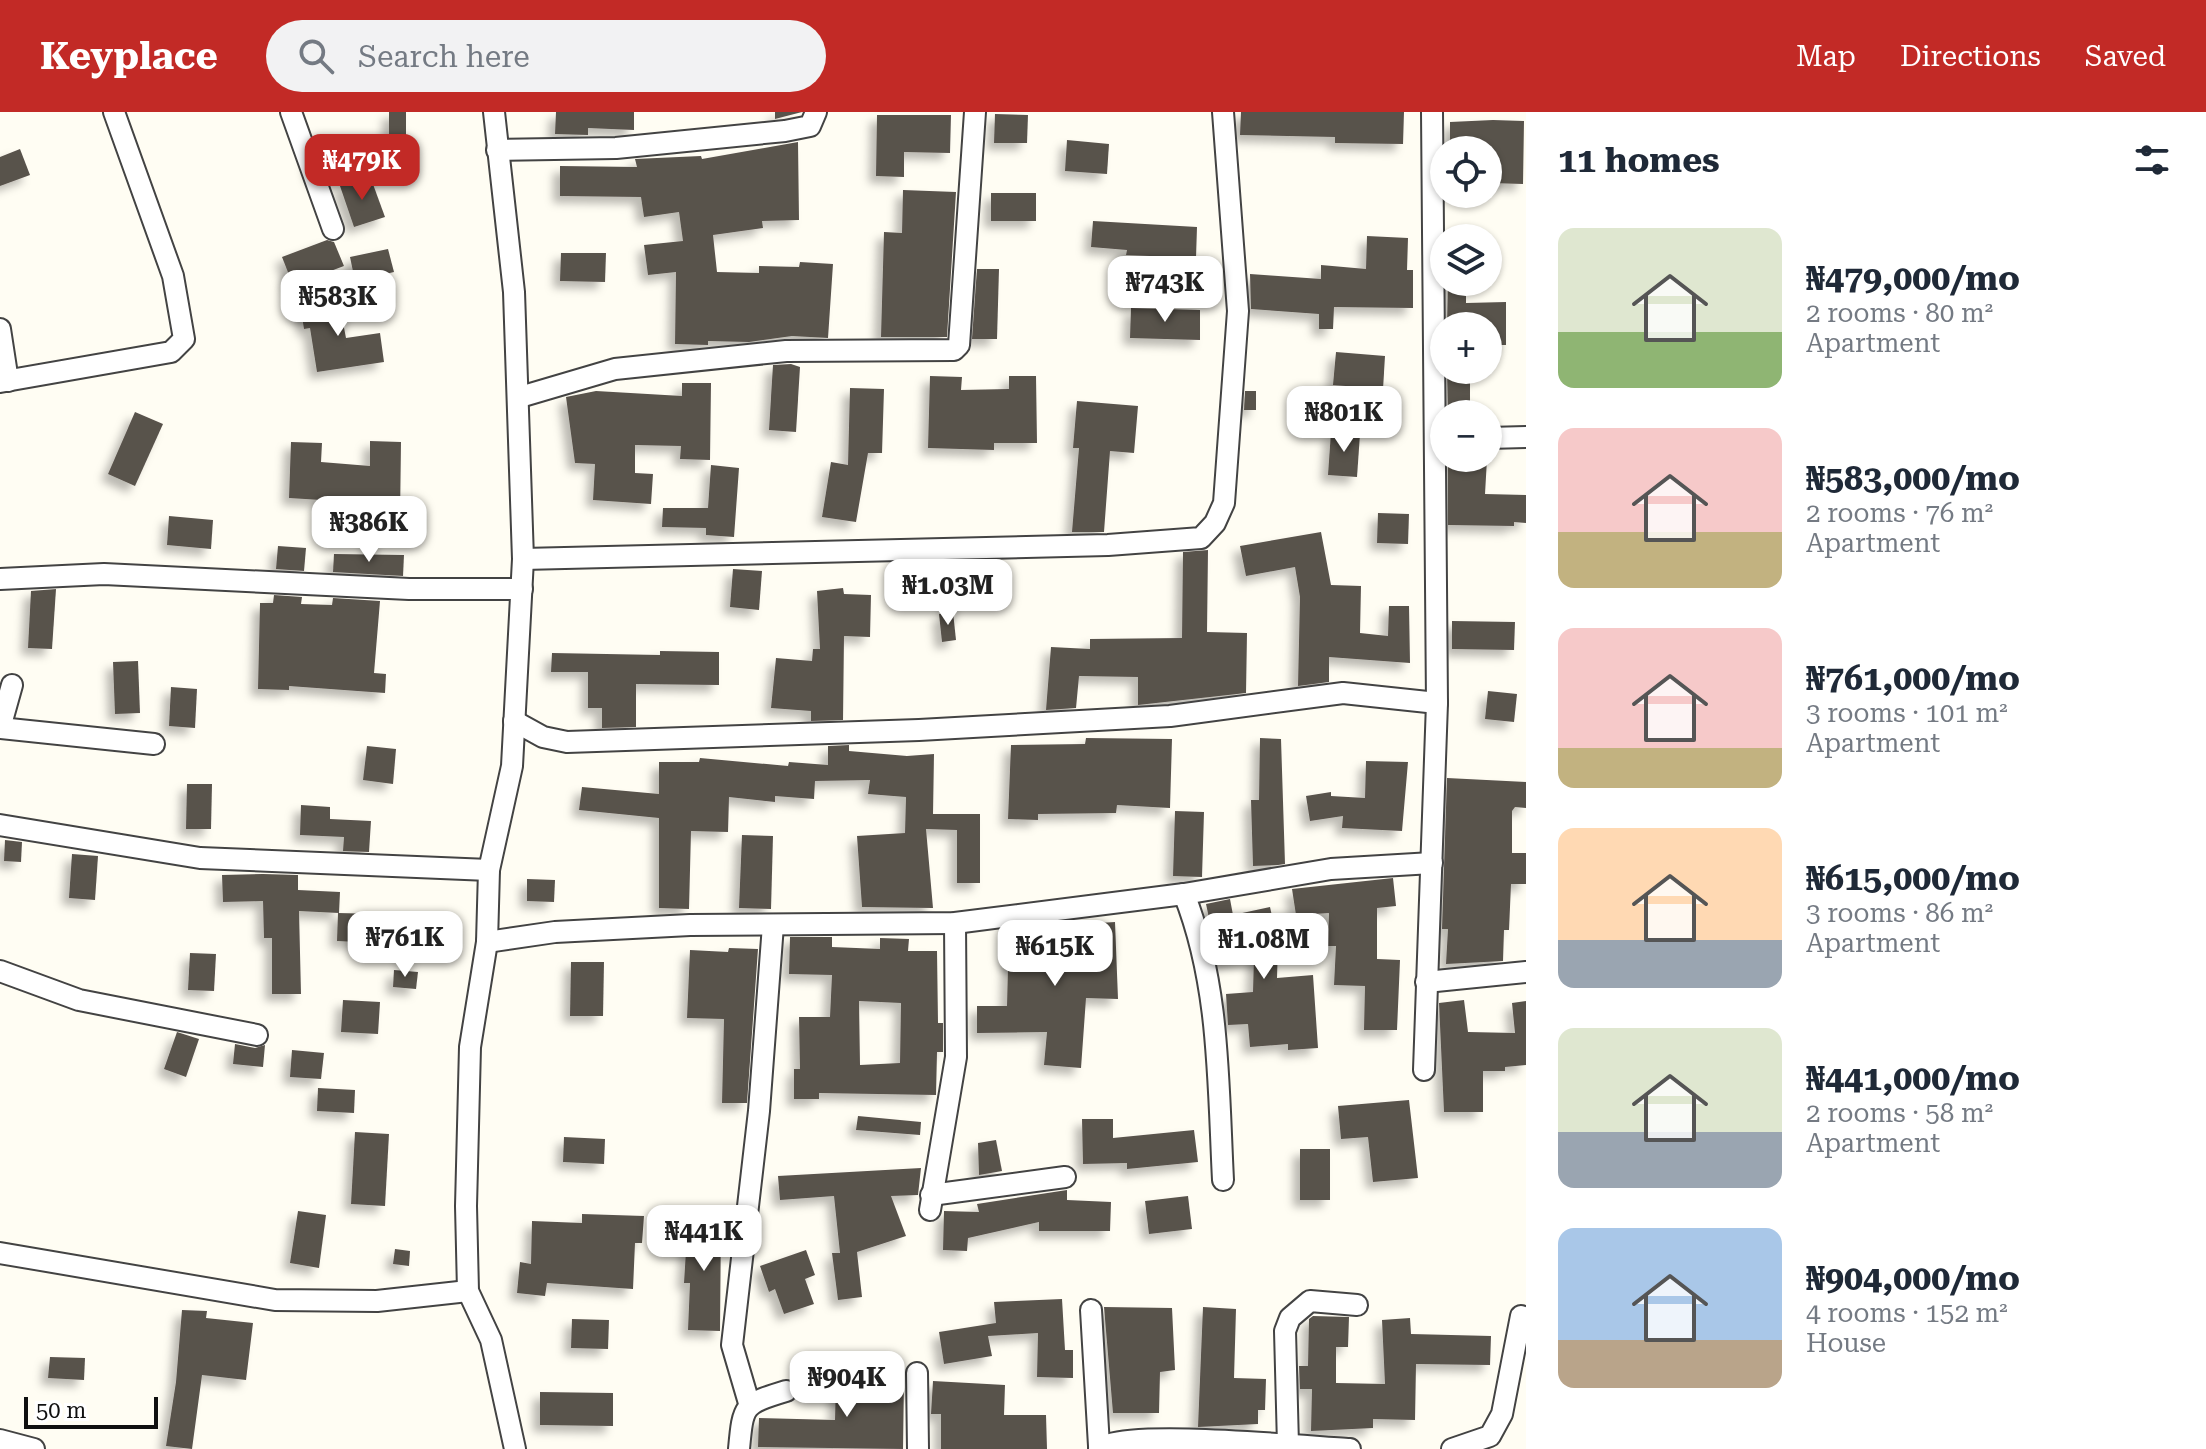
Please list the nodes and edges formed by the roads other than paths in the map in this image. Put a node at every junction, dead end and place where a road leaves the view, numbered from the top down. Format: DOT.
graph roads {
  1 [pos="114,112"];
  2 [pos="291,112"];
  3 [pos="494,112"];
  4 [pos="816,112"];
  5 [pos="975,112"];
  6 [pos="1223,112"];
  7 [pos="1432,112"];
  8 [pos="497,150"];
  9 [pos="333,229"];
  10 [pos="0,329"];
  11 [pos="4,381"];
  12 [pos="520,397"];
  13 [pos="1439,400"];
  14 [pos="1526,437"];
  15 [pos="1502,438"];
  16 [pos="1440,472"];
  17 [pos="523,559"];
  18 [pos="0,579"];
  19 [pos="522,589"];
  20 [pos="12,685"];
  21 [pos="1437,703"];
  22 [pos="514,721"];
  23 [pos="0,728"];
  24 [pos="154,744"];
  25 [pos="0,825"];
  26 [pos="1432,863"];
  27 [pos="489,870"];
  28 [pos="1184,894"];
  29 [pos="955,923"];
  30 [pos="773,925"];
  31 [pos="487,942"];
  32 [pos="0,971"];
  33 [pos="1526,972"];
  34 [pos="1426,982"];
  35 [pos="257,1035"];
  36 [pos="1424,1070"];
  37 [pos="1065,1177"];
  38 [pos="1223,1180"];
  39 [pos="0,1253"];
  40 [pos="468,1291"];
  41 [pos="1357,1305"];
  42 [pos="1091,1310"];
  43 [pos="1521,1316"];
  44 [pos="917,1373"];
  45 [pos="786,1391"];
  46 [pos="749,1403"];
  47 [pos="0,1440"];
  48 [pos="1288,1445"];
  49 [pos="1099,1448"];
  50 [pos="34,1449"];
  51 [pos="515,1449"];
  52 [pos="739,1449"];
  53 [pos="918,1449"];
  54 [pos="1350,1449"];
  55 [pos="1452,1449"];
  1 -- 11 [label="street"];
  2 -- 9 [label="street"];
  3 -- 8 [label="street"];
  4 -- 8 [label="street"];
  5 -- 12 [label="street"];
  6 -- 17 [label="street"];
  7 -- 13 [label="street"];
  8 -- 12 [label="street"];
  10 -- 11 [label="street"];
  12 -- 17 [label="street"];
  14 -- 15 [label="street"];
  16 -- 21 [label="street"];
  17 -- 19 [label="street"];
  18 -- 19 [label="street"];
  19 -- 22 [label="street"];
  20 -- 23 [label="street"];
  21 -- 22 [label="street"];
  21 -- 26 [label="street"];
  22 -- 27 [label="street"];
  23 -- 24 [label="street"];
  25 -- 27 [label="street"];
  26 -- 28 [label="street"];
  26 -- 34 [label="street"];
  27 -- 31 [label="street"];
  28 -- 29 [label="street"];
  28 -- 38 [label="street"];
  29 -- 30 [label="street"];
  29 -- 37 [label="street"];
  30 -- 31 [label="street"];
  30 -- 46 [label="street"];
  31 -- 40 [label="street"];
  32 -- 35 [label="street"];
  33 -- 34 [label="street"];
  34 -- 36 [label="street"];
  39 -- 40 [label="street"];
  40 -- 51 [label="street"];
  41 -- 48 [label="street"];
  42 -- 49 [label="street"];
  43 -- 55 [label="street"];
  44 -- 53 [label="street"];
  45 -- 46 [label="street"];
  46 -- 52 [label="street"];
  47 -- 50 [label="street"];
  48 -- 49 [label="street"];
  48 -- 54 [label="street"];
}
